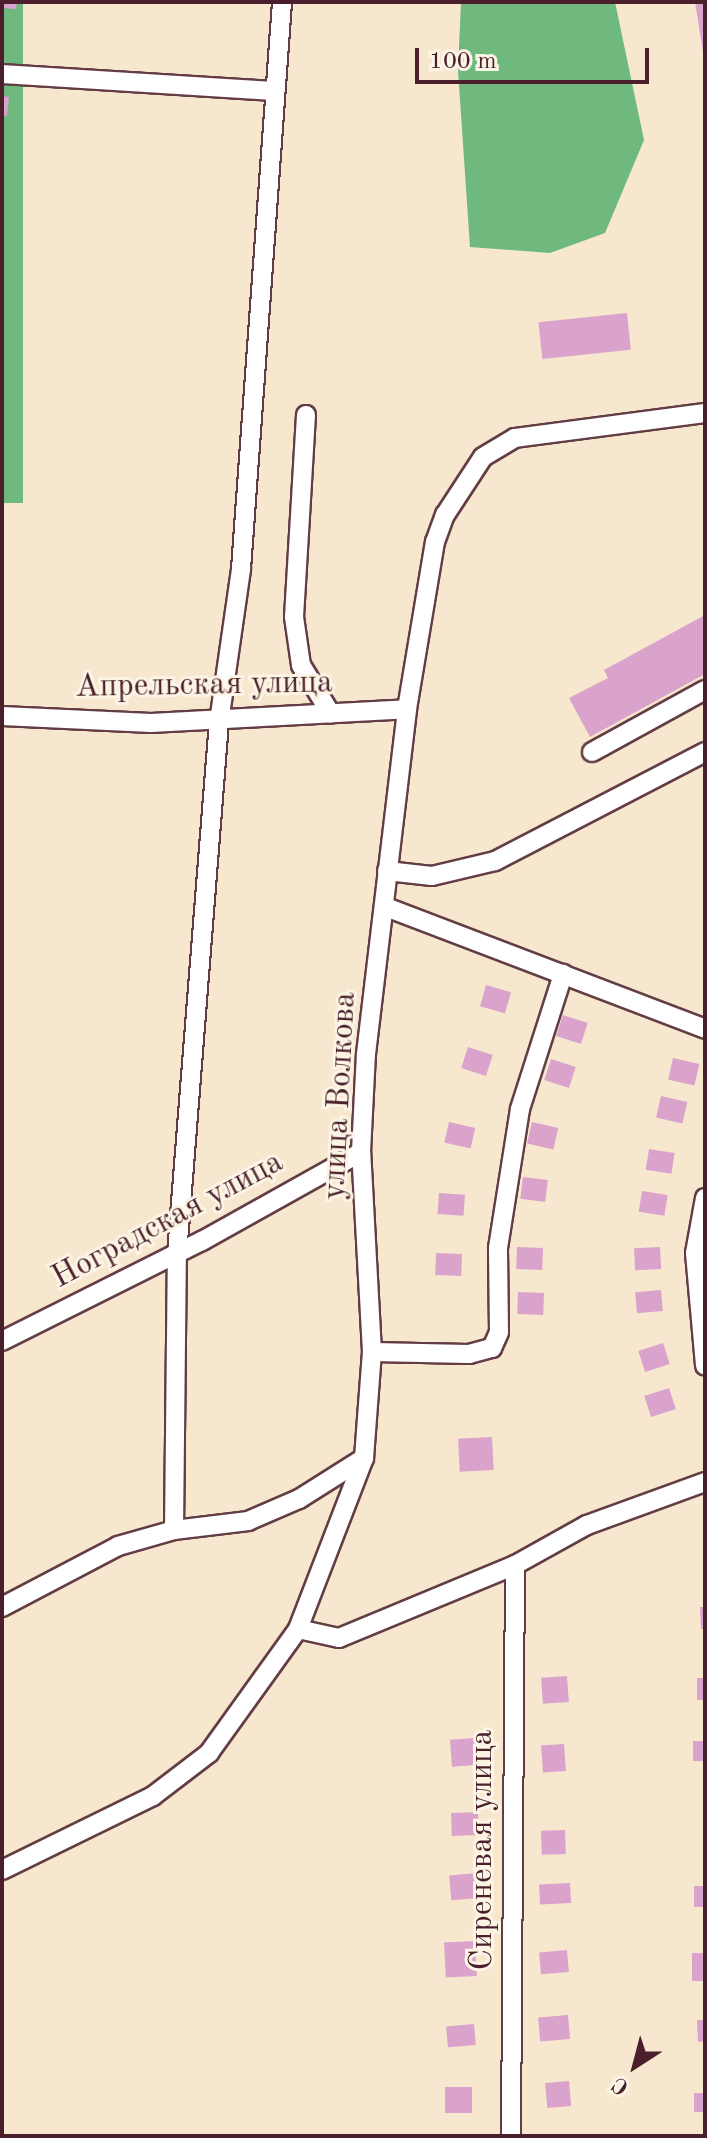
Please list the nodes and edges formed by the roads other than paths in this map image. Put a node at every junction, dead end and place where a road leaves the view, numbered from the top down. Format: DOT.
graph roads {
  1 [pos="282,2"];
  2 [pos="2,74"];
  3 [pos="272,91"];
  4 [pos="705,413"];
  5 [pos="306,415"];
  6 [pos="705,690"];
  7 [pos="407,709"];
  8 [pos="331,714"];
  9 [pos="2,716"];
  10 [pos="219,722"];
  11 [pos="592,752"];
  12 [pos="705,752"];
  13 [pos="387,871"];
  14 [pos="386,907"];
  15 [pos="563,974"];
  16 [pos="705,1029"];
  17 [pos="361,1152"];
  18 [pos="705,1198"];
  19 [pos="177,1254"];
  20 [pos="2,1341"];
  21 [pos="372,1352"];
  22 [pos="705,1366"];
  23 [pos="364,1458"];
  24 [pos="705,1482"];
  25 [pos="174,1530"];
  26 [pos="515,1565"];
  27 [pos="2,1607"];
  28 [pos="298,1629"];
  29 [pos="2,1870"];
  30 [pos="511,2136"];
  1 -- 3 [label="street"];
  2 -- 3 [label="street"];
  3 -- 10 [label="street"];
  4 -- 7 [label="street, улица Волкова"];
  5 -- 8 [label="street"];
  6 -- 11 [label="street"];
  7 -- 8 [label="street, Апрельская улица"];
  7 -- 13 [label="street, улица Волкова"];
  8 -- 10 [label="street, Апрельская улица"];
  9 -- 10 [label="street, Апрельская улица"];
  10 -- 19 [label="street"];
  12 -- 13 [label="street"];
  13 -- 14 [label="street, улица Волкова"];
  14 -- 15 [label="street"];
  14 -- 17 [label="street, улица Волкова"];
  15 -- 16 [label="street"];
  15 -- 21 [label="street"];
  17 -- 19 [label="street, Ноградская улица"];
  17 -- 21 [label="street, улица Волкова"];
  18 -- 22 [label="street"];
  19 -- 20 [label="street, Ноградская улица"];
  19 -- 25 [label="street"];
  21 -- 23 [label="street, улица Волкова"];
  23 -- 25 [label="street"];
  23 -- 28 [label="street, улица Волкова"];
  24 -- 26 [label="street"];
  25 -- 27 [label="street"];
  26 -- 28 [label="street"];
  26 -- 30 [label="street, Сиреневая улица"];
  28 -- 29 [label="street, улица Волкова"];
}
